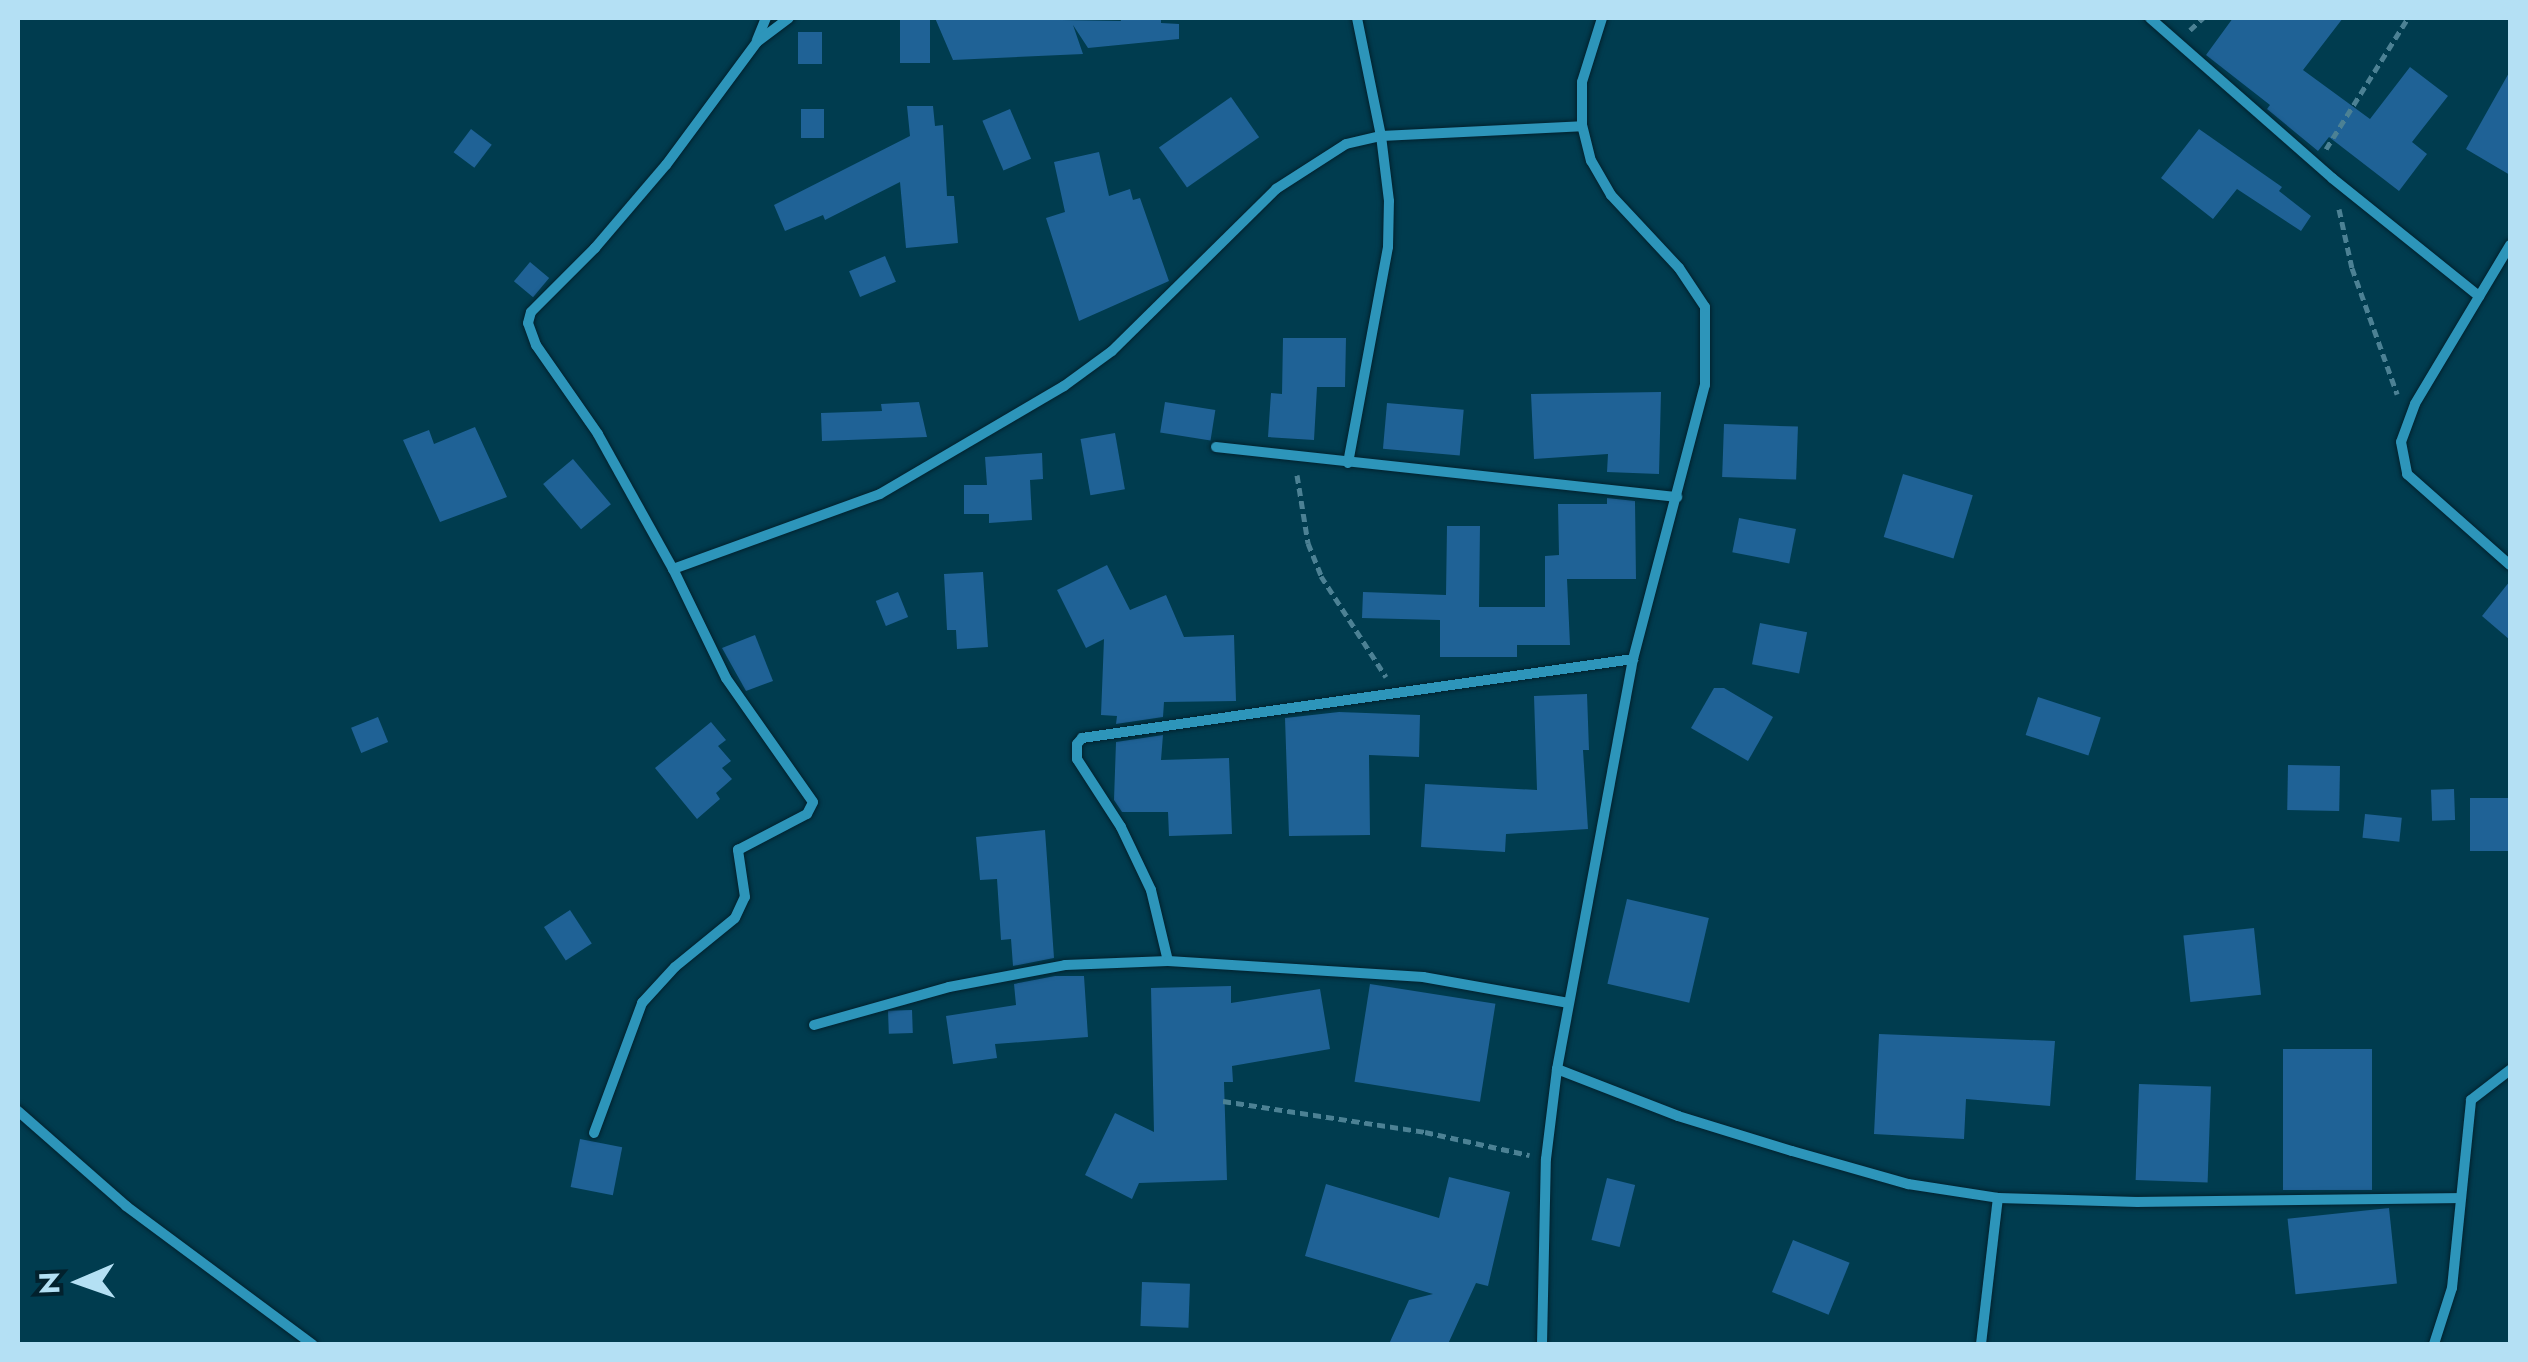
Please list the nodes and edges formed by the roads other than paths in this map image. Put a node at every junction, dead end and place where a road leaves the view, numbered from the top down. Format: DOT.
graph roads {
  1 [pos="766,18"];
  2 [pos="790,18"];
  3 [pos="1357,18"];
  4 [pos="1602,18"];
  5 [pos="2150,18"];
  6 [pos="757,42"];
  7 [pos="1582,126"];
  8 [pos="1382,136"];
  9 [pos="2510,245"];
  10 [pos="2479,296"];
  11 [pos="1216,447"];
  12 [pos="1348,463"];
  13 [pos="1676,498"];
  14 [pos="2510,566"];
  15 [pos="673,570"];
  16 [pos="1633,659"];
  17 [pos="1168,961"];
  18 [pos="1569,1003"];
  19 [pos="814,1025"];
  20 [pos="2510,1057"];
  21 [pos="1557,1069"];
  22 [pos="2508,1070"];
  23 [pos="18,1111"];
  24 [pos="594,1134"];
  25 [pos="1998,1198"];
  26 [pos="2460,1198"];
  27 [pos="1545,1342"];
  28 [pos="312,1344"];
  29 [pos="1981,1344"];
  30 [pos="2434,1344"];
  1 -- 6 [label="street"];
  2 -- 6 [label="street"];
  3 -- 8 [label="street"];
  4 -- 7 [label="street"];
  5 -- 10 [label="street"];
  6 -- 15 [label="street"];
  7 -- 8 [label="street"];
  7 -- 13 [label="street"];
  8 -- 12 [label="street"];
  8 -- 15 [label="street"];
  9 -- 10 [label="street"];
  10 -- 14 [label="street"];
  11 -- 12 [label="street"];
  12 -- 13 [label="street"];
  13 -- 16 [label="street"];
  15 -- 24 [label="street"];
  16 -- 17 [label="street"];
  16 -- 18 [label="street"];
  17 -- 18 [label="street"];
  17 -- 19 [label="street"];
  18 -- 21 [label="street"];
  20 -- 22 [label="street"];
  21 -- 25 [label="street"];
  21 -- 27 [label="street"];
  22 -- 26 [label="street"];
  23 -- 28 [label="street"];
  25 -- 26 [label="street"];
  25 -- 29 [label="street"];
  26 -- 30 [label="street"];
}
